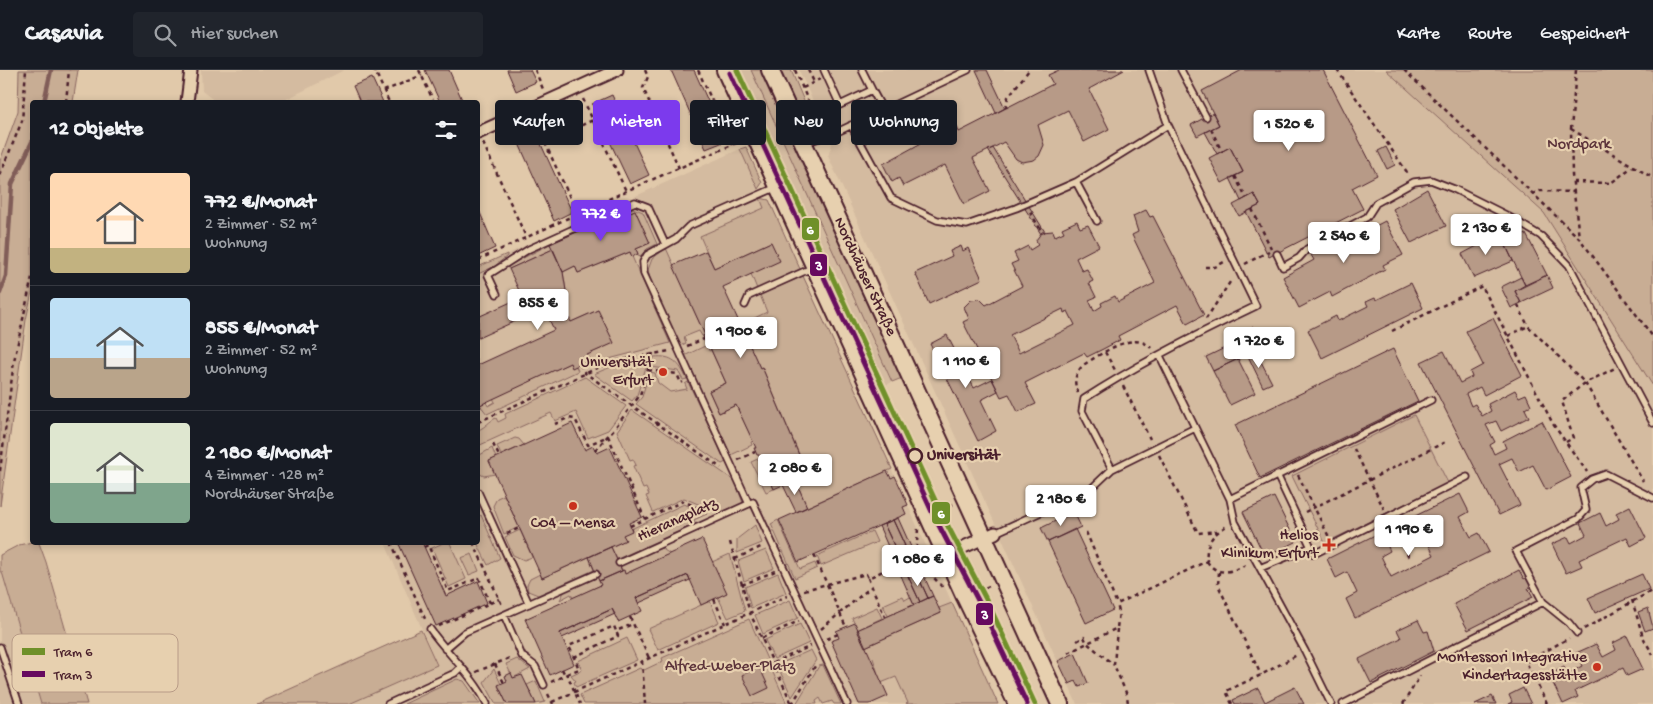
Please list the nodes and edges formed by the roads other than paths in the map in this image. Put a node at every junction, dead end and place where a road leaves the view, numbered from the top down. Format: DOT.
graph roads {
  1 [pos="191,70"];
  2 [pos="617,70"];
  3 [pos="725,70"];
  4 [pos="770,70"];
  5 [pos="824,70"];
  6 [pos="862,70"];
  7 [pos="968,70"];
  8 [pos="1149,70"];
  9 [pos="1181,70"];
  10 [pos="872,90"];
  11 [pos="187,100"];
  12 [pos="783,100"];
  13 [pos="837,100"];
  14 [pos="878,100"];
  15 [pos="904,100"];
  16 [pos="841,106"];
  17 [pos="1206,117"];
  18 [pos="851,125"];
  19 [pos="1168,125"];
  20 [pos="841,129"];
  21 [pos="480,133"];
  22 [pos="803,145"];
  23 [pos="862,145"];
  24 [pos="1076,182"];
  25 [pos="778,187"];
  26 [pos="602,217"];
  27 [pos="593,220"];
  28 [pos="1097,221"];
  29 [pos="665,244"];
  30 [pos="1277,254"];
  31 [pos="814,267"];
  32 [pos="497,294"];
  33 [pos="745,305"];
  34 [pos="1158,357"];
  35 [pos="1431,400"];
  36 [pos="1653,423"];
  37 [pos="1195,428"];
  38 [pos="1112,469"];
  39 [pos="1277,476"];
  40 [pos="1467,477"];
  41 [pos="480,496"];
  42 [pos="1653,498"];
  43 [pos="1230,499"];
  44 [pos="751,503"];
  45 [pos="989,535"];
  46 [pos="1311,547"];
  47 [pos="946,555"];
  48 [pos="619,563"];
  49 [pos="1260,568"];
  50 [pos="596,574"];
  51 [pos="1543,602"];
  52 [pos="529,604"];
  53 [pos="505,615"];
  54 [pos="430,629"];
  55 [pos="1577,633"];
  56 [pos="0,647"];
  57 [pos="445,649"];
  58 [pos="461,667"];
  59 [pos="12,683"];
  60 [pos="544,685"];
  61 [pos="15,692"];
  62 [pos="19,704"];
  63 [pos="388,704"];
  64 [pos="487,704"];
  65 [pos="847,704"];
  66 [pos="1017,704"];
  67 [pos="1060,704"];
  68 [pos="1331,704"];
  69 [pos="1343,704"];
  1 -- 11 [label="street"];
  2 -- 21 [label="street"];
  3 -- 25 [label="main road"];
  4 -- 12 [label="main road, Nordhäuser Straße"];
  5 -- 13 [label="lane"];
  6 -- 10 [label="lane"];
  7 -- 15 [label="lane"];
  8 -- 19 [label="lane"];
  9 -- 17 [label="lane"];
  10 -- 14 [label="lane"];
  10 -- 16 [label="lane"];
  18 -- 20 [label="lane"];
  19 -- 24 [label="lane"];
  19 -- 34 [label="lane"];
  22 -- 45 [label="main road, Nordhäuser Straße"];
  23 -- 24 [label="lane"];
  24 -- 28 [label="lane"];
  25 -- 29 [label="lane"];
  25 -- 31 [label="main road"];
  26 -- 29 [label="lane"];
  27 -- 32 [label="lane"];
  29 -- 44 [label="lane"];
  30 -- 36 [label="lane"];
  31 -- 33 [label="lane"];
  31 -- 47 [label="main road"];
  34 -- 37 [label="lane"];
  34 -- 38 [label="lane"];
  35 -- 39 [label="lane"];
  37 -- 38 [label="lane"];
  37 -- 43 [label="lane"];
  38 -- 45 [label="lane"];
  39 -- 43 [label="lane"];
  39 -- 46 [label="lane"];
  40 -- 46 [label="lane"];
  41 -- 52 [label="lane"];
  42 -- 51 [label="lane"];
  43 -- 49 [label="lane"];
  44 -- 48 [label="lane, Hieranaplatz"];
  44 -- 65 [label="lane"];
  45 -- 47 [label="street"];
  45 -- 67 [label="main road, Nordhäuser Straße"];
  46 -- 49 [label="lane"];
  47 -- 66 [label="main road"];
  49 -- 68 [label="lane"];
  50 -- 52 [label="lane"];
  51 -- 55 [label="lane"];
  51 -- 69 [label="lane"];
  52 -- 53 [label="lane"];
  53 -- 57 [label="lane"];
  53 -- 60 [label="lane"];
  54 -- 57 [label="lane"];
  56 -- 59 [label="lane"];
  57 -- 58 [label="lane"];
  58 -- 63 [label="lane"];
  58 -- 64 [label="lane"];
  61 -- 62 [label="lane"];
}
